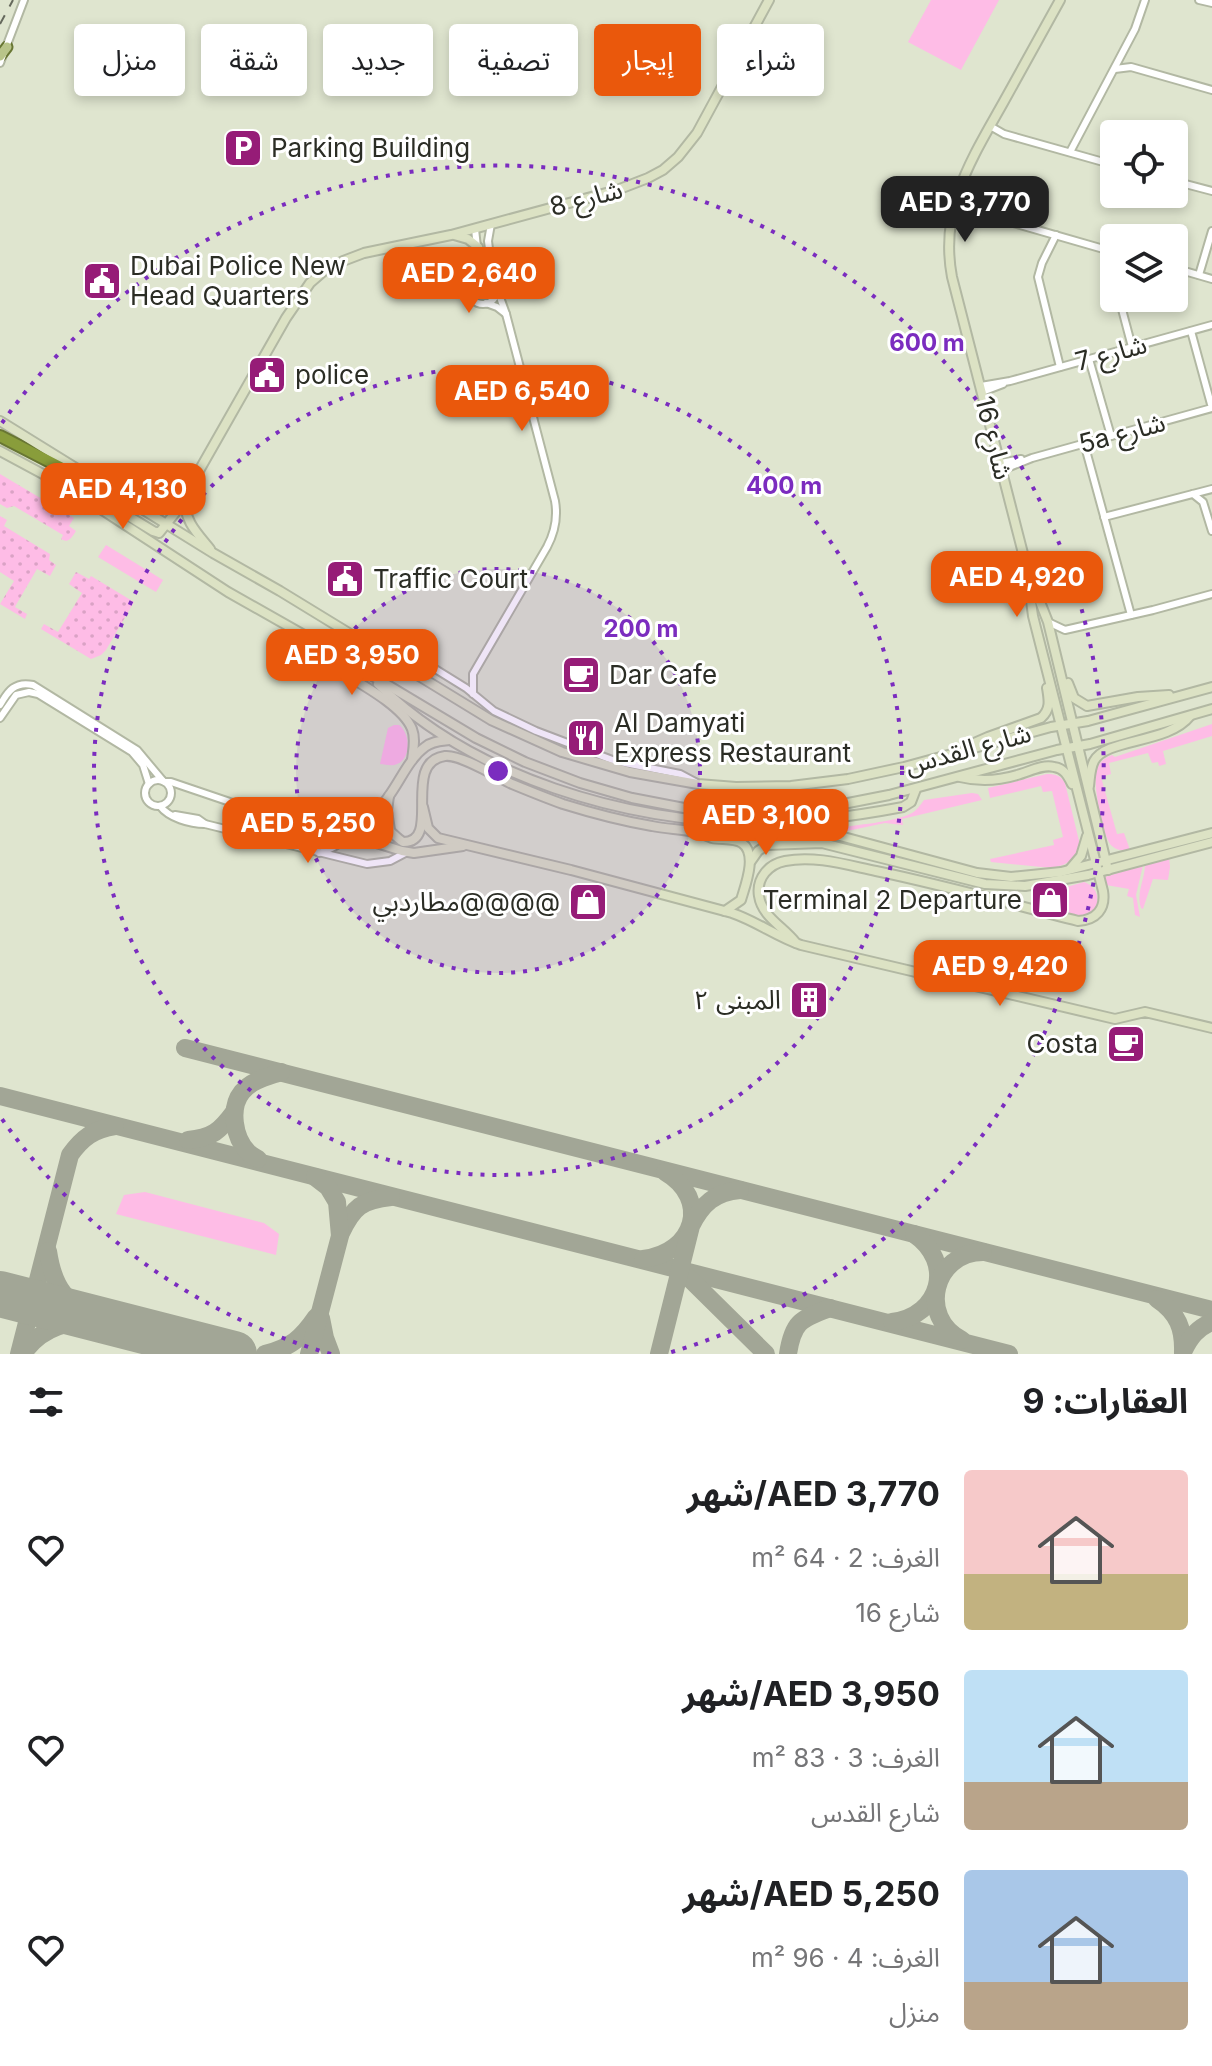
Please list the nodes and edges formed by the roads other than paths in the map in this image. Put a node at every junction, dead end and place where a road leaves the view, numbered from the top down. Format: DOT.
graph roads {
  1 [pos="24,0"];
  2 [pos="769,0"];
  3 [pos="1060,0"];
  4 [pos="1145,0"];
  5 [pos="1199,0"];
  6 [pos="1212,3"];
  7 [pos="7,47"];
  8 [pos="0,56"];
  9 [pos="0,63"];
  10 [pos="1114,69"];
  11 [pos="1212,90"];
  12 [pos="990,126"];
  13 [pos="1070,152"];
  14 [pos="1100,161"];
  15 [pos="1188,185"];
  16 [pos="1212,191"];
  17 [pos="954,206"];
  18 [pos="492,224"];
  19 [pos="475,229"];
  20 [pos="1212,231"];
  21 [pos="453,235"];
  22 [pos="1056,235"];
  23 [pos="478,247"];
  24 [pos="1100,248"];
  25 [pos="1188,272"];
  26 [pos="1199,275"];
  27 [pos="1212,279"];
  28 [pos="473,280"];
  29 [pos="493,280"];
  30 [pos="497,289"];
  31 [pos="486,303"];
  32 [pos="1123,312"];
  33 [pos="506,314"];
  34 [pos="1212,325"];
  35 [pos="1191,331"];
  36 [pos="1132,347"];
  37 [pos="1089,359"];
  38 [pos="1060,367"];
  39 [pos="982,389"];
  40 [pos="1212,408"];
  41 [pos="0,421"];
  42 [pos="1111,436"];
  43 [pos="3,437"];
  44 [pos="1084,443"];
  45 [pos="0,451"];
  46 [pos="1001,466"];
  47 [pos="83,474"];
  48 [pos="67,487"];
  49 [pos="1212,489"];
  50 [pos="186,494"];
  51 [pos="1193,494"];
  52 [pos="1104,517"];
  53 [pos="167,525"];
  54 [pos="1212,531"];
  55 [pos="213,553"];
  56 [pos="1027,569"];
  57 [pos="1212,594"];
  58 [pos="1131,615"];
  59 [pos="1048,622"];
  60 [pos="1065,630"];
  61 [pos="304,635"];
  62 [pos="1053,643"];
  63 [pos="375,649"];
  64 [pos="1057,660"];
  65 [pos="1045,664"];
  66 [pos="473,674"];
  67 [pos="370,675"];
  68 [pos="453,680"];
  69 [pos="1212,687"];
  70 [pos="473,694"];
  71 [pos="1182,695"];
  72 [pos="0,705"];
  73 [pos="1212,709"];
  74 [pos="1190,716"];
  75 [pos="0,718"];
  76 [pos="1072,723"];
  77 [pos="1061,725"];
  78 [pos="450,740"];
  79 [pos="1078,747"];
  80 [pos="1067,749"];
  81 [pos="962,751"];
  82 [pos="412,760"];
  83 [pos="960,777"];
  84 [pos="164,782"];
  85 [pos="149,784"];
  86 [pos="698,784"];
  87 [pos="916,789"];
  88 [pos="1089,792"];
  89 [pos="1078,795"];
  90 [pos="389,796"];
  91 [pos="160,806"];
  92 [pos="423,807"];
  93 [pos="803,809"];
  94 [pos="738,811"];
  95 [pos="822,820"];
  96 [pos="724,821"];
  97 [pos="370,824"];
  98 [pos="349,828"];
  99 [pos="390,831"];
  100 [pos="1088,831"];
  101 [pos="697,832"];
  102 [pos="1212,833"];
  103 [pos="1101,839"];
  104 [pos="1212,842"];
  105 [pos="467,845"];
  106 [pos="407,852"];
  107 [pos="319,853"];
  108 [pos="1126,854"];
  109 [pos="750,862"];
  110 [pos="1102,866"];
  111 [pos="1068,870"];
  112 [pos="725,911"];
  113 [pos="796,943"];
  114 [pos="1212,1028"];
  1 -- 7 [label="street"];
  2 -- 18 [label="street, شارع 8"];
  3 -- 12 [label="street, شارع 16"];
  4 -- 10 [label="street"];
  5 -- 6 [label="street"];
  7 -- 8 [label="main road"];
  7 -- 9 [label="street"];
  10 -- 11 [label="street"];
  10 -- 13 [label="street"];
  12 -- 13 [label="street"];
  12 -- 17 [label="street, شارع 16"];
  13 -- 14 [label="street"];
  15 -- 16 [label="street"];
  17 -- 22 [label="street"];
  17 -- 39 [label="street, شارع 16"];
  18 -- 19 [label="street, شارع 8"];
  18 -- 29 [label="street"];
  19 -- 21 [label="street, شارع 8"];
  19 -- 23 [label="street"];
  20 -- 26 [label="street"];
  21 -- 23 [label="street"];
  21 -- 50 [label="street, شارع 8"];
  22 -- 24 [label="street"];
  22 -- 38 [label="street"];
  23 -- 28 [label="street"];
  25 -- 26 [label="street"];
  26 -- 27 [label="street"];
  28 -- 29 [label="street"];
  28 -- 31 [label="street"];
  29 -- 30 [label="street"];
  30 -- 31 [label="street"];
  30 -- 33 [label="street"];
  31 -- 33 [label="street"];
  32 -- 36 [label="street"];
  33 -- 66 [label="street"];
  34 -- 35 [label="street, شارع 7"];
  35 -- 36 [label="street, شارع 7"];
  35 -- 40 [label="street"];
  36 -- 37 [label="street, شارع 7"];
  37 -- 38 [label="street, شارع 7"];
  37 -- 42 [label="street"];
  38 -- 39 [label="street, شارع 7"];
  39 -- 46 [label="street, شارع 16"];
  40 -- 42 [label="street, 5a شارع"];
  41 -- 47 [label="street, شارع القدس"];
  42 -- 44 [label="street, 5a شارع"];
  43 -- 47 [label="highway"];
  44 -- 46 [label="street, 5a شارع"];
  44 -- 52 [label="street"];
  45 -- 48 [label="street, شارع القدس"];
  46 -- 56 [label="street, شارع 16"];
  47 -- 53 [label="street, شارع القدس"];
  48 -- 53 [label="street"];
  48 -- 61 [label="street, شارع القدس"];
  49 -- 51 [label="street"];
  50 -- 53 [label="street, شارع 8"];
  50 -- 55 [label="street"];
  51 -- 52 [label="street"];
  51 -- 54 [label="street"];
  52 -- 58 [label="street"];
  53 -- 55 [label="street, شارع القدس"];
  55 -- 63 [label="street, شارع القدس"];
  56 -- 59 [label="street, شارع 16"];
  56 -- 65 [label="street, شارع 16"];
  57 -- 58 [label="street"];
  58 -- 60 [label="street"];
  59 -- 60 [label="street"];
  59 -- 62 [label="street, شارع 16"];
  60 -- 62 [label="street"];
  61 -- 67 [label="street, شارع القدس"];
  61 -- 82 [label="street"];
  62 -- 64 [label="street, شارع 16"];
  63 -- 68 [label="street"];
  63 -- 86 [label="street, شارع القدس"];
  64 -- 71 [label="street"];
  64 -- 76 [label="street, شارع 16"];
  65 -- 77 [label="street, شارع 16"];
  65 -- 81 [label="street"];
  66 -- 68 [label="street"];
  66 -- 70 [label="street"];
  67 -- 78 [label="street"];
  67 -- 94 [label="street, شارع القدس"];
  68 -- 70 [label="street"];
  69 -- 71 [label="street, شارع القدس"];
  70 -- 86 [label="street"];
  71 -- 76 [label="street, شارع القدس"];
  72 -- 84 [label="street"];
  73 -- 74 [label="street, شارع القدس"];
  74 -- 79 [label="street, شارع القدس"];
  74 -- 88 [label="street"];
  75 -- 85 [label="street"];
  76 -- 77 [label="street, شارع القدس"];
  76 -- 79 [label="street, شارع 16"];
  77 -- 80 [label="street, شارع 16"];
  77 -- 81 [label="street, شارع القدس"];
  78 -- 82 [label="street"];
  78 -- 96 [label="street"];
  79 -- 80 [label="street, شارع القدس"];
  79 -- 88 [label="street, شارع 16"];
  80 -- 83 [label="street, شارع القدس"];
  80 -- 89 [label="street, شارع 16"];
  81 -- 86 [label="street, شارع القدس"];
  82 -- 90 [label="street"];
  83 -- 87 [label="street, شارع القدس"];
  83 -- 89 [label="street"];
  84 -- 85 [label="street"];
  84 -- 91 [label="street"];
  84 -- 98 [label="street"];
  85 -- 91 [label="street"];
  87 -- 93 [label="street, شارع القدس"];
  87 -- 95 [label="street"];
  88 -- 103 [label="street, شارع 16"];
  89 -- 100 [label="street, شارع 16"];
  90 -- 97 [label="street"];
  90 -- 99 [label="street"];
  91 -- 107 [label="street"];
  92 -- 99 [label="street"];
  92 -- 101 [label="street"];
  92 -- 105 [label="street"];
  93 -- 94 [label="street, شارع القدس"];
  93 -- 95 [label="street"];
  94 -- 96 [label="street"];
  95 -- 96 [label="street"];
  97 -- 98 [label="street"];
  97 -- 99 [label="street"];
  97 -- 106 [label="street"];
  98 -- 107 [label="street"];
  100 -- 110 [label="street, شارع 16"];
  100 -- 111 [label="street"];
  101 -- 109 [label="street"];
  101 -- 111 [label="street"];
  102 -- 108 [label="street"];
  103 -- 108 [label="street"];
  103 -- 110 [label="street, شارع 16"];
  104 -- 110 [label="street"];
  105 -- 106 [label="street"];
  105 -- 112 [label="street"];
  106 -- 107 [label="street"];
  108 -- 110 [label="street"];
  109 -- 110 [label="street"];
  109 -- 112 [label="street"];
  110 -- 111 [label="street"];
  110 -- 113 [label="street"];
  112 -- 113 [label="street"];
  113 -- 114 [label="street"];
}
